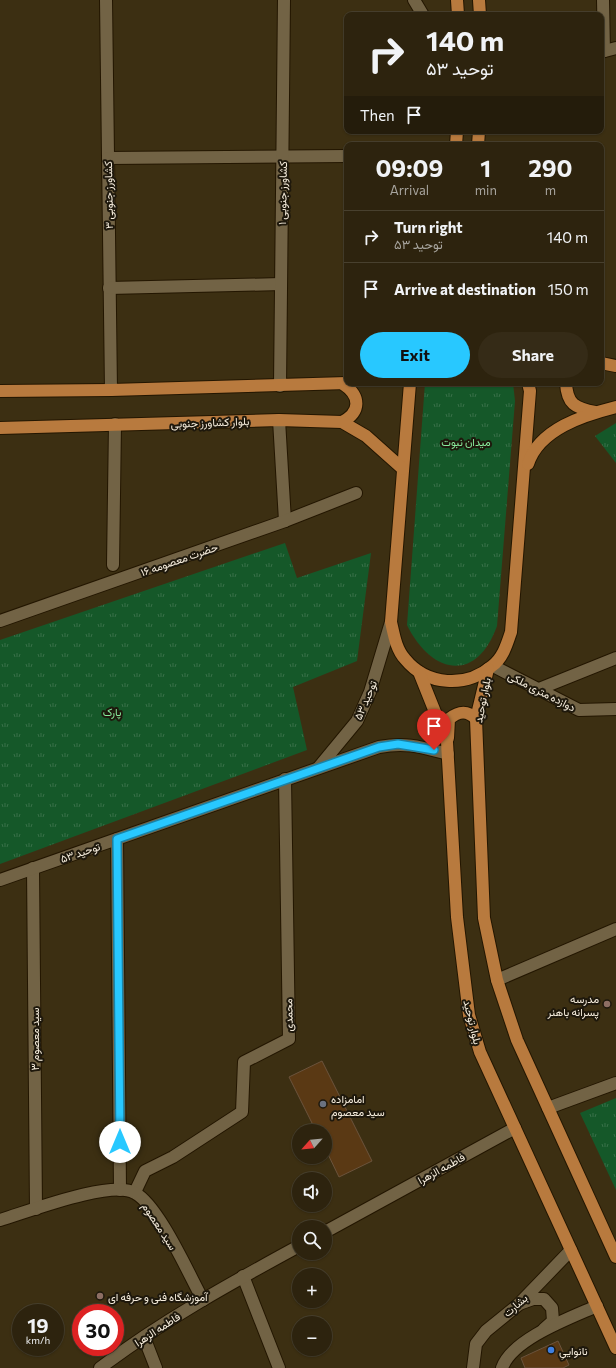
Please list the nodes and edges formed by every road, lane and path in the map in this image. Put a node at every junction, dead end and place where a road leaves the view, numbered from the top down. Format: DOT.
graph roads {
  1 [pos="106,0"];
  2 [pos="284,0"];
  3 [pos="414,0"];
  4 [pos="457,0"];
  5 [pos="480,0"];
  6 [pos="603,0"];
  7 [pos="421,12"];
  8 [pos="458,12"];
  9 [pos="480,12"];
  10 [pos="603,12"];
  11 [pos="616,48"];
  12 [pos="604,51"];
  13 [pos="344,156"];
  14 [pos="282,157"];
  15 [pos="108,158"];
  16 [pos="281,284"];
  17 [pos="109,288"];
  18 [pos="604,364"];
  19 [pos="616,366"];
  20 [pos="344,383"];
  21 [pos="280,386"];
  22 [pos="348,386"];
  23 [pos="410,386"];
  24 [pos="529,386"];
  25 [pos="566,386"];
  26 [pos="110,390"];
  27 [pos="0,391"];
  28 [pos="616,407"];
  29 [pos="596,412"];
  30 [pos="279,420"];
  31 [pos="342,422"];
  32 [pos="115,424"];
  33 [pos="0,428"];
  34 [pos="403,469"];
  35 [pos="523,479"];
  36 [pos="356,493"];
  37 [pos="285,521"];
  38 [pos="113,565"];
  39 [pos="0,621"];
  40 [pos="392,622"];
  41 [pos="616,658"];
  42 [pos="490,668"];
  43 [pos="419,672"];
  44 [pos="539,689"];
  45 [pos="616,709"];
  46 [pos="476,719"];
  47 [pos="448,742"];
  48 [pos="448,754"];
  49 [pos="319,767"];
  50 [pos="285,779"];
  51 [pos="117,839"];
  52 [pos="33,868"];
  53 [pos="0,880"];
  54 [pos="616,929"];
  55 [pos="497,980"];
  56 [pos="616,1083"];
  57 [pos="548,1108"];
  58 [pos="515,1128"];
  59 [pos="120,1190"];
  60 [pos="134,1192"];
  61 [pos="36,1209"];
  62 [pos="0,1220"];
  63 [pos="332,1228"];
  64 [pos="292,1250"];
  65 [pos="571,1250"];
  66 [pos="616,1257"];
  67 [pos="242,1276"];
  68 [pos="203,1300"];
  69 [pos="518,1304"];
  70 [pos="597,1306"];
  71 [pos="541,1333"];
  72 [pos="144,1337"];
  73 [pos="616,1348"];
  74 [pos="100,1368"];
  75 [pos="156,1368"];
  76 [pos="278,1368"];
  77 [pos="473,1368"];
  78 [pos="502,1368"];
  1 -- 15 [label="street, کشاورز جنوبی ۳"];
  2 -- 14 [label="street, کشاورز جنوبی ۱"];
  3 -- 7 [label="street"];
  4 -- 8 [label="main road"];
  5 -- 9 [label="main road"];
  6 -- 10 [label="street"];
  11 -- 12 [label="street"];
  13 -- 14 [label="street"];
  14 -- 15 [label="street"];
  14 -- 16 [label="street, کشاورز جنوبی ۱"];
  15 -- 17 [label="street, کشاورز جنوبی ۳"];
  16 -- 17 [label="street"];
  16 -- 21 [label="street, کشاورز جنوبی ۱"];
  17 -- 26 [label="street, کشاورز جنوبی ۳"];
  18 -- 19 [label="main road"];
  20 -- 21 [label="main road"];
  21 -- 26 [label="main road"];
  22 -- 31 [label="main road"];
  23 -- 34 [label="main road"];
  24 -- 35 [label="main road"];
  25 -- 29 [label="main road"];
  26 -- 27 [label="main road"];
  28 -- 29 [label="main road"];
  29 -- 35 [label="main road"];
  30 -- 31 [label="main road, بلوار کشاورز جنوبی"];
  30 -- 32 [label="main road, بلوار کشاورز جنوبی"];
  30 -- 37 [label="street"];
  31 -- 34 [label="main road, بلوار کشاورز جنوبی"];
  32 -- 33 [label="main road, بلوار کشاورز جنوبی"];
  32 -- 38 [label="street"];
  34 -- 40 [label="main road"];
  35 -- 42 [label="main road"];
  36 -- 37 [label="street, حضرت معصومه ۱۶"];
  37 -- 39 [label="street, حضرت معصومه ۱۶"];
  40 -- 43 [label="main road"];
  40 -- 49 [label="street, توحید ۵۳"];
  41 -- 44 [label="street"];
  42 -- 43 [label="main road"];
  42 -- 44 [label="street, دوازده متری ملکی"];
  42 -- 46 [label="main road, بلوار توحید"];
  43 -- 47 [label="main road, بلوار توحید"];
  44 -- 45 [label="street, دوازده متری ملکی"];
  46 -- 47 [label="main road"];
  46 -- 55 [label="main road, بلوار توحید"];
  47 -- 48 [label="main road, بلوار توحید"];
  48 -- 49 [label="street, توحید ۵۳"];
  48 -- 58 [label="main road, بلوار توحید"];
  49 -- 50 [label="street, توحید ۵۳"];
  50 -- 51 [label="street, توحید ۵۳"];
  50 -- 60 [label="street, محمدی"];
  51 -- 52 [label="street, توحید ۵۳"];
  51 -- 59 [label="street"];
  52 -- 53 [label="street, توحید ۵۳"];
  52 -- 61 [label="street, سید معصوم ۳"];
  54 -- 55 [label="street"];
  55 -- 57 [label="main road, بلوار توحید"];
  56 -- 57 [label="street"];
  57 -- 66 [label="main road, بلوار توحید"];
  58 -- 63 [label="street, فاطمه الزهرا"];
  58 -- 65 [label="main road, بلوار توحید"];
  59 -- 60 [label="street, سید معصوم"];
  59 -- 61 [label="street, سید معصوم"];
  60 -- 68 [label="street, سید معصوم"];
  61 -- 62 [label="street, سید معصوم"];
  64 -- 67 [label="street, فاطمه الزهرا"];
  65 -- 69 [label="street, بشارت"];
  65 -- 70 [label="main road, بلوار توحید"];
  67 -- 68 [label="street, فاطمه الزهرا"];
  67 -- 76 [label="street"];
  68 -- 72 [label="street, فاطمه الزهرا"];
  69 -- 71 [label="street"];
  69 -- 77 [label="street, بشارت"];
  70 -- 71 [label="street"];
  70 -- 73 [label="main road, بلوار توحید"];
  71 -- 78 [label="street"];
  72 -- 74 [label="street, فاطمه الزهرا"];
  72 -- 75 [label="street"];
}
